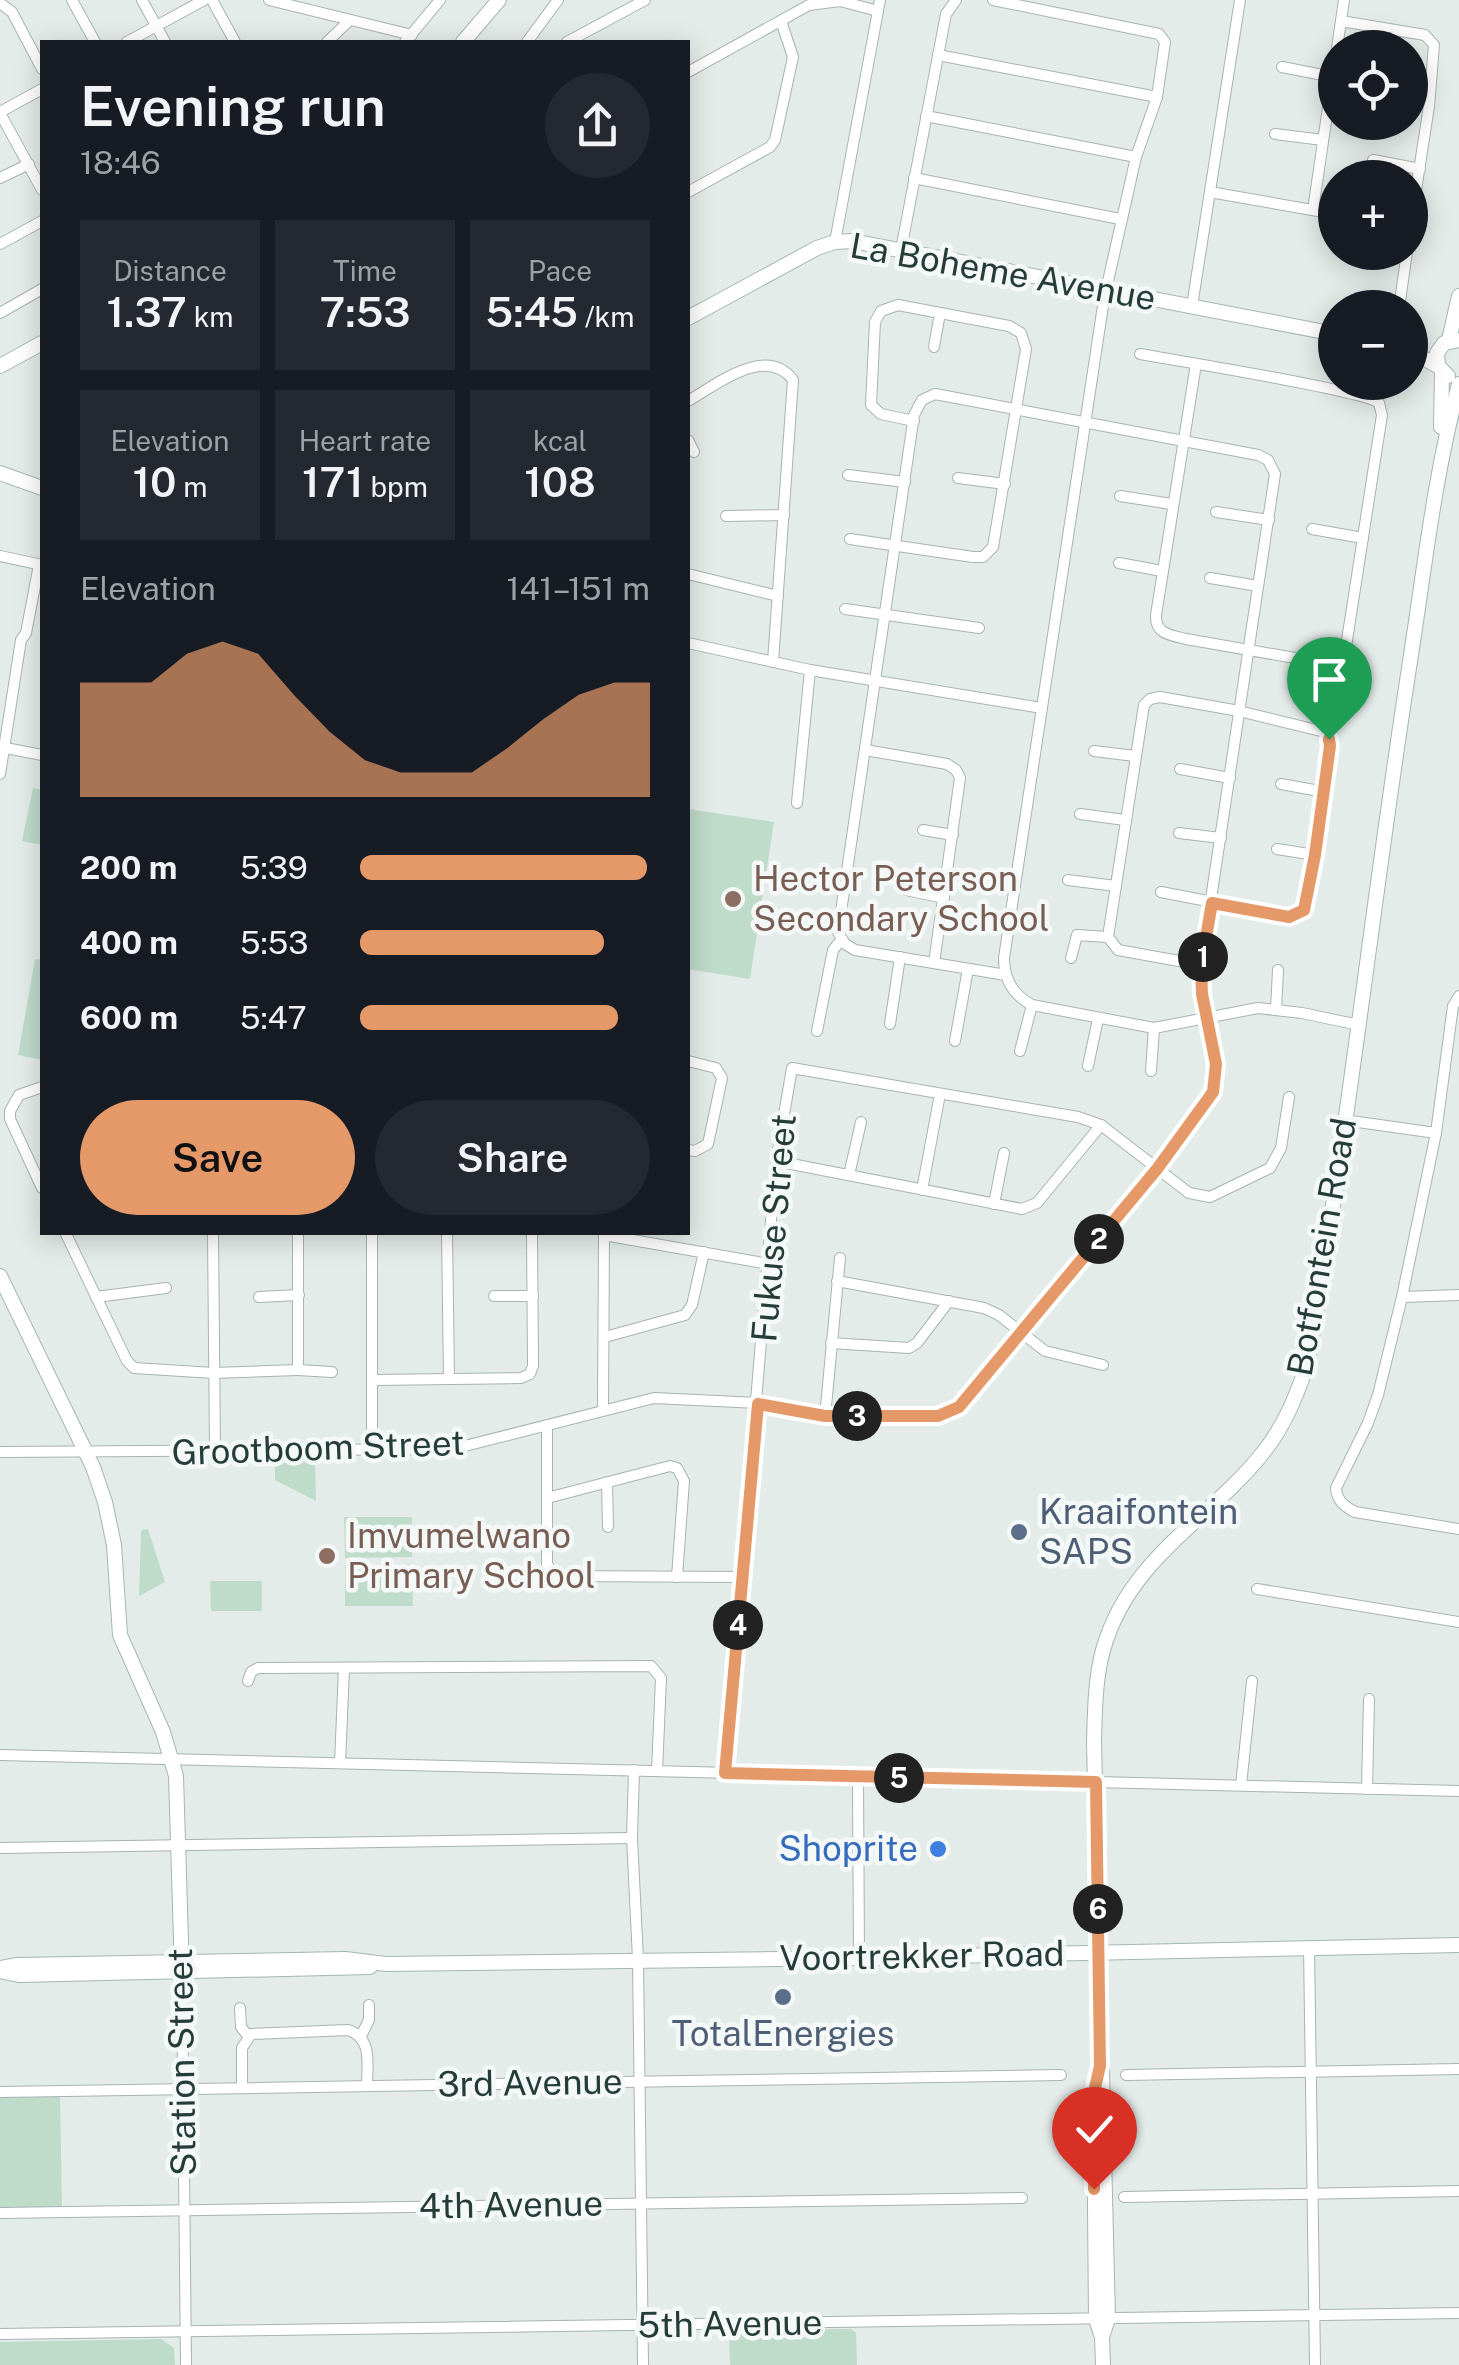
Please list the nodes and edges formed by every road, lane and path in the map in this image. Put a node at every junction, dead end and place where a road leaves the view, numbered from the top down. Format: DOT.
graph roads {
  1 [pos="72,0"];
  2 [pos="142,0"];
  3 [pos="208,0"];
  4 [pos="269,0"];
  5 [pos="440,0"];
  6 [pos="499,0"];
  7 [pos="558,0"];
  8 [pos="645,0"];
  9 [pos="956,0"];
  10 [pos="993,0"];
  11 [pos="1240,0"];
  12 [pos="1344,0"];
  13 [pos="0,3"];
  14 [pos="879,5"];
  15 [pos="350,20"];
  16 [pos="781,21"];
  17 [pos="1341,21"];
  18 [pos="156,26"];
  19 [pos="594,28"];
  20 [pos="1340,30"];
  21 [pos="408,39"];
  22 [pos="94,40"];
  23 [pos="131,40"];
  24 [pos="164,40"];
  25 [pos="234,40"];
  26 [pos="329,40"];
  27 [pos="465,40"];
  28 [pos="528,40"];
  29 [pos="571,40"];
  30 [pos="601,40"];
  31 [pos="938,55"];
  32 [pos="40,65"];
  33 [pos="1282,68"];
  34 [pos="690,71"];
  35 [pos="1318,74"];
  36 [pos="40,89"];
  37 [pos="1157,97"];
  38 [pos="0,112"];
  39 [pos="926,116"];
  40 [pos="1276,134"];
  41 [pos="1318,139"];
  42 [pos="1323,140"];
  43 [pos="1136,157"];
  44 [pos="1421,160"];
  45 [pos="28,164"];
  46 [pos="0,178"];
  47 [pos="914,178"];
  48 [pos="40,186"];
  49 [pos="690,191"];
  50 [pos="1210,192"];
  51 [pos="1313,210"];
  52 [pos="1318,211"];
  53 [pos="1120,219"];
  54 [pos="40,223"];
  55 [pos="835,242"];
  56 [pos="0,244"];
  57 [pos="901,250"];
  58 [pos="40,290"];
  59 [pos="1108,290"];
  60 [pos="1459,296"];
  61 [pos="1192,306"];
  62 [pos="0,312"];
  63 [pos="940,314"];
  64 [pos="690,317"];
  65 [pos="1318,331"];
  66 [pos="1449,343"];
  67 [pos="40,344"];
  68 [pos="934,347"];
  69 [pos="1140,354"];
  70 [pos="1428,361"];
  71 [pos="1196,364"];
  72 [pos="0,366"];
  73 [pos="1440,369"];
  74 [pos="1459,381"];
  75 [pos="690,399"];
  76 [pos="1018,409"];
  77 [pos="914,421"];
  78 [pos="1085,423"];
  79 [pos="1182,440"];
  80 [pos="690,444"];
  81 [pos="694,452"];
  82 [pos="0,473"];
  83 [pos="848,475"];
  84 [pos="1438,477"];
  85 [pos="958,478"];
  86 [pos="905,482"];
  87 [pos="1006,484"];
  88 [pos="40,487"];
  89 [pos="1120,496"];
  90 [pos="1172,504"];
  91 [pos="1216,512"];
  92 [pos="784,515"];
  93 [pos="726,516"];
  94 [pos="1269,520"];
  95 [pos="1312,529"];
  96 [pos="1363,538"];
  97 [pos="850,539"];
  98 [pos="895,547"];
  99 [pos="0,556"];
  100 [pos="1119,563"];
  101 [pos="40,565"];
  102 [pos="40,569"];
  103 [pos="1162,571"];
  104 [pos="690,574"];
  105 [pos="1210,578"];
  106 [pos="1258,586"];
  107 [pos="778,596"];
  108 [pos="845,609"];
  109 [pos="885,614"];
  110 [pos="979,628"];
  111 [pos="690,644"];
  112 [pos="1250,651"];
  113 [pos="774,662"];
  114 [pos="810,670"];
  115 [pos="875,682"];
  116 [pos="1042,708"];
  117 [pos="1240,712"];
  118 [pos="2,748"];
  119 [pos="865,750"];
  120 [pos="1094,751"];
  121 [pos="40,755"];
  122 [pos="1135,756"];
  123 [pos="1180,769"];
  124 [pos="0,774"];
  125 [pos="1230,778"];
  126 [pos="1281,784"];
  127 [pos="1324,792"];
  128 [pos="797,803"];
  129 [pos="1080,814"];
  130 [pos="1125,820"];
  131 [pos="923,830"];
  132 [pos="1180,833"];
  133 [pos="953,835"];
  134 [pos="1221,838"];
  135 [pos="1277,849"];
  136 [pos="1315,855"];
  137 [pos="1068,880"];
  138 [pos="1116,886"];
  139 [pos="906,890"];
  140 [pos="1161,892"];
  141 [pos="944,898"];
  142 [pos="1212,903"];
  143 [pos="1108,938"];
  144 [pos="841,940"];
  145 [pos="900,957"];
  146 [pos="1071,958"];
  147 [pos="934,963"];
  148 [pos="1201,966"];
  149 [pos="968,969"];
  150 [pos="1278,970"];
  151 [pos="1006,976"];
  152 [pos="1459,996"];
  153 [pos="1032,1005"];
  154 [pos="1276,1009"];
  155 [pos="1206,1017"];
  156 [pos="1098,1019"];
  157 [pos="890,1024"];
  158 [pos="1359,1025"];
  159 [pos="1154,1028"];
  160 [pos="817,1031"];
  161 [pos="955,1041"];
  162 [pos="1020,1051"];
  163 [pos="690,1062"];
  164 [pos="1088,1066"];
  165 [pos="1151,1071"];
  166 [pos="40,1088"];
  167 [pos="940,1094"];
  168 [pos="1289,1098"];
  169 [pos="1344,1120"];
  170 [pos="861,1122"];
  171 [pos="1101,1125"];
  172 [pos="1436,1133"];
  173 [pos="690,1150"];
  174 [pos="1004,1153"];
  175 [pos="29,1161"];
  176 [pos="40,1161"];
  177 [pos="776,1161"];
  178 [pos="1157,1169"];
  179 [pos="849,1176"];
  180 [pos="40,1184"];
  181 [pos="922,1190"];
  182 [pos="994,1204"];
  183 [pos="66,1235"];
  184 [pos="214,1235"];
  185 [pos="298,1235"];
  186 [pos="372,1235"];
  187 [pos="448,1235"];
  188 [pos="532,1235"];
  189 [pos="604,1235"];
  190 [pos="610,1235"];
  191 [pos="704,1252"];
  192 [pos="840,1258"];
  193 [pos="769,1264"];
  194 [pos="0,1276"];
  195 [pos="837,1281"];
  196 [pos="166,1288"];
  197 [pos="299,1295"];
  198 [pos="1459,1295"];
  199 [pos="494,1296"];
  200 [pos="532,1296"];
  201 [pos="96,1297"];
  202 [pos="259,1297"];
  203 [pos="1402,1297"];
  204 [pos="949,1301"];
  205 [pos="1021,1335"];
  206 [pos="605,1337"];
  207 [pos="831,1343"];
  208 [pos="1103,1365"];
  209 [pos="298,1370"];
  210 [pos="332,1372"];
  211 [pos="214,1373"];
  212 [pos="449,1379"];
  213 [pos="373,1380"];
  214 [pos="758,1404"];
  215 [pos="604,1410"];
  216 [pos="825,1416"];
  217 [pos="546,1426"];
  218 [pos="372,1449"];
  219 [pos="0,1452"];
  220 [pos="85,1452"];
  221 [pos="215,1452"];
  222 [pos="607,1482"];
  223 [pos="547,1498"];
  224 [pos="608,1527"];
  225 [pos="1459,1529"];
  226 [pos="742,1576"];
  227 [pos="677,1577"];
  228 [pos="1257,1588"];
  229 [pos="1459,1622"];
  230 [pos="344,1668"];
  231 [pos="248,1680"];
  232 [pos="1252,1681"];
  233 [pos="1369,1699"];
  234 [pos="0,1755"];
  235 [pos="172,1759"];
  236 [pos="340,1763"];
  237 [pos="634,1770"];
  238 [pos="657,1771"];
  239 [pos="725,1773"];
  240 [pos="858,1777"];
  241 [pos="1096,1782"];
  242 [pos="1240,1786"];
  243 [pos="1368,1788"];
  244 [pos="1459,1791"];
  245 [pos="632,1838"];
  246 [pos="178,1845"];
  247 [pos="0,1848"];
  248 [pos="1459,1945"];
  249 [pos="1309,1946"];
  250 [pos="1099,1953"];
  251 [pos="859,1958"];
  252 [pos="638,1960"];
  253 [pos="182,1966"];
  254 [pos="0,1970"];
  255 [pos="369,2004"];
  256 [pos="240,2008"];
  257 [pos="248,2036"];
  258 [pos="361,2036"];
  259 [pos="1459,2069"];
  260 [pos="1311,2071"];
  261 [pos="1126,2074"];
  262 [pos="1061,2075"];
  263 [pos="639,2081"];
  264 [pos="367,2086"];
  265 [pos="242,2088"];
  266 [pos="182,2089"];
  267 [pos="0,2092"];
  268 [pos="1459,2192"];
  269 [pos="1313,2194"];
  270 [pos="1124,2197"];
  271 [pos="1022,2198"];
  272 [pos="640,2203"];
  273 [pos="184,2209"];
  274 [pos="0,2213"];
  275 [pos="1459,2313"];
  276 [pos="1315,2315"];
  277 [pos="1102,2320"];
  278 [pos="642,2326"];
  279 [pos="186,2333"];
  280 [pos="0,2334"];
  281 [pos="186,2365"];
  282 [pos="643,2365"];
  283 [pos="1103,2365"];
  284 [pos="1316,2365"];
  1 -- 22 [label="street"];
  2 -- 18 [label="street"];
  3 -- 18 [label="street"];
  3 -- 25 [label="street"];
  4 -- 15 [label="street"];
  5 -- 21 [label="street"];
  6 -- 27 [label="main road"];
  7 -- 28 [label="street"];
  8 -- 19 [label="street"];
  9 -- 31 [label="street"];
  10 -- 37 [label="street"];
  11 -- 50 [label="street"];
  12 -- 17 [label="street"];
  13 -- 32 [label="street"];
  14 -- 16 [label="street"];
  14 -- 55 [label="street"];
  15 -- 21 [label="street"];
  15 -- 26 [label="street"];
  16 -- 34 [label="street"];
  16 -- 49 [label="street"];
  17 -- 20 [label="street"];
  17 -- 44 [label="street"];
  18 -- 23 [label="street"];
  18 -- 24 [label="street"];
  19 -- 29 [label="street"];
  19 -- 30 [label="street"];
  31 -- 37 [label="street"];
  31 -- 39 [label="street"];
  33 -- 35 [label="street"];
  36 -- 38 [label="street"];
  37 -- 43 [label="street"];
  38 -- 45 [label="street"];
  39 -- 43 [label="street"];
  39 -- 47 [label="street"];
  40 -- 41 [label="street"];
  42 -- 51 [label="street"];
  43 -- 53 [label="street"];
  45 -- 46 [label="street"];
  45 -- 48 [label="street"];
  47 -- 53 [label="street"];
  47 -- 57 [label="street"];
  50 -- 51 [label="street"];
  50 -- 61 [label="street"];
  51 -- 52 [label="street"];
  53 -- 59 [label="street"];
  54 -- 56 [label="street"];
  55 -- 57 [label="main road, La Boheme Avenue"];
  55 -- 64 [label="main road, La Boheme Avenue"];
  57 -- 59 [label="main road, La Boheme Avenue"];
  58 -- 62 [label="street"];
  59 -- 61 [label="main road, La Boheme Avenue"];
  59 -- 78 [label="street"];
  60 -- 66 [label="main road"];
  61 -- 65 [label="main road, La Boheme Avenue"];
  63 -- 68 [label="street"];
  63 -- 76 [label="street"];
  63 -- 77 [label="street"];
  66 -- 73 [label="main road, Botfontein Road"];
  67 -- 72 [label="main road"];
  69 -- 71 [label="street"];
  70 -- 73 [label="main road"];
  71 -- 79 [label="street"];
  71 -- 96 [label="street"];
  73 -- 74 [label="main road"];
  73 -- 84 [label="main road, Botfontein Road"];
  74 -- 84 [label="main road, Botfontein Road"];
  75 -- 92 [label="street"];
  76 -- 77 [label="street"];
  76 -- 78 [label="street"];
  76 -- 87 [label="street"];
  77 -- 86 [label="street"];
  78 -- 79 [label="street"];
  78 -- 116 [label="street"];
  79 -- 90 [label="street"];
  79 -- 94 [label="street, Grootboom Street"];
  80 -- 81 [label="street"];
  82 -- 88 [label="main road"];
  83 -- 86 [label="street"];
  84 -- 158 [label="main road, Botfontein Road"];
  85 -- 87 [label="street"];
  86 -- 98 [label="street"];
  87 -- 98 [label="street"];
  89 -- 90 [label="street"];
  90 -- 103 [label="street"];
  91 -- 94 [label="street"];
  92 -- 93 [label="street"];
  92 -- 107 [label="street"];
  94 -- 106 [label="street, Grootboom Street"];
  95 -- 96 [label="street"];
  96 -- 112 [label="street"];
  97 -- 98 [label="street"];
  98 -- 109 [label="street"];
  99 -- 101 [label="street"];
  100 -- 103 [label="street"];
  102 -- 118 [label="street"];
  103 -- 112 [label="street"];
  104 -- 107 [label="street"];
  105 -- 106 [label="street"];
  106 -- 112 [label="street, Grootboom Street"];
  107 -- 113 [label="street"];
  108 -- 109 [label="street"];
  109 -- 110 [label="street"];
  109 -- 115 [label="street"];
  111 -- 113 [label="street"];
  112 -- 117 [label="street, Grootboom Street"];
  113 -- 114 [label="street"];
  114 -- 115 [label="street"];
  114 -- 128 [label="street"];
  115 -- 116 [label="street"];
  115 -- 119 [label="street"];
  116 -- 151 [label="street"];
  117 -- 122 [label="street"];
  117 -- 125 [label="street, Grootboom Street"];
  117 -- 127 [label="street"];
  118 -- 121 [label="street"];
  118 -- 124 [label="street"];
  119 -- 133 [label="street"];
  119 -- 144 [label="street"];
  120 -- 122 [label="street"];
  122 -- 130 [label="street"];
  123 -- 125 [label="street"];
  125 -- 134 [label="street, Grootboom Street"];
  126 -- 127 [label="street"];
  127 -- 136 [label="street"];
  129 -- 130 [label="street"];
  130 -- 138 [label="street"];
  131 -- 133 [label="street"];
  132 -- 134 [label="street"];
  133 -- 141 [label="street"];
  134 -- 142 [label="street, Grootboom Street"];
  135 -- 136 [label="street"];
  136 -- 142 [label="street"];
  137 -- 138 [label="street"];
  138 -- 143 [label="street"];
  139 -- 141 [label="street"];
  140 -- 142 [label="street"];
  141 -- 147 [label="street"];
  142 -- 148 [label="street, Grootboom Street"];
  143 -- 146 [label="street"];
  143 -- 148 [label="street"];
  144 -- 145 [label="street"];
  144 -- 160 [label="street"];
  145 -- 147 [label="street"];
  145 -- 157 [label="street"];
  147 -- 149 [label="street"];
  148 -- 155 [label="street, Grootboom Street"];
  149 -- 151 [label="street"];
  149 -- 161 [label="street"];
  150 -- 154 [label="street"];
  151 -- 153 [label="street"];
  152 -- 172 [label="street"];
  153 -- 156 [label="street"];
  153 -- 162 [label="street"];
  154 -- 155 [label="street"];
  154 -- 158 [label="street"];
  155 -- 159 [label="street"];
  155 -- 178 [label="street, Grootboom Street"];
  156 -- 159 [label="street"];
  156 -- 164 [label="street"];
  158 -- 169 [label="main road, Botfontein Road"];
  159 -- 165 [label="street"];
  163 -- 173 [label="street"];
  166 -- 175 [label="street"];
  167 -- 171 [label="street, Fukuse Street"];
  167 -- 177 [label="street, Fukuse Street"];
  167 -- 181 [label="street"];
  168 -- 178 [label="street, Fukuse Street"];
  169 -- 172 [label="street"];
  169 -- 241 [label="main road, Botfontein Road"];
  170 -- 179 [label="street"];
  171 -- 178 [label="street, Fukuse Street"];
  171 -- 182 [label="street"];
  172 -- 203 [label="street"];
  174 -- 182 [label="street"];
  175 -- 176 [label="street"];
  175 -- 180 [label="street"];
  177 -- 179 [label="street"];
  177 -- 193 [label="street, Fukuse Street"];
  178 -- 205 [label="street, Grootboom Street"];
  179 -- 181 [label="street"];
  181 -- 182 [label="street"];
  183 -- 201 [label="street"];
  184 -- 211 [label="street"];
  185 -- 197 [label="street"];
  186 -- 213 [label="street"];
  187 -- 212 [label="street"];
  188 -- 200 [label="street"];
  189 -- 206 [label="street"];
  190 -- 191 [label="street"];
  191 -- 193 [label="street"];
  191 -- 206 [label="street"];
  192 -- 195 [label="street"];
  193 -- 214 [label="street, Fukuse Street"];
  194 -- 220 [label="main road, Station Street"];
  195 -- 204 [label="street"];
  195 -- 207 [label="street"];
  196 -- 201 [label="street"];
  197 -- 202 [label="street"];
  197 -- 209 [label="street"];
  198 -- 203 [label="street"];
  199 -- 200 [label="street"];
  200 -- 212 [label="street"];
  201 -- 211 [label="street"];
  203 -- 225 [label="street"];
  204 -- 205 [label="street"];
  204 -- 207 [label="street"];
  205 -- 208 [label="street"];
  205 -- 216 [label="street, Grootboom Street"];
  206 -- 215 [label="street"];
  207 -- 216 [label="street"];
  209 -- 210 [label="street"];
  209 -- 211 [label="street"];
  211 -- 221 [label="street"];
  212 -- 213 [label="street"];
  213 -- 218 [label="street"];
  214 -- 215 [label="street, Grootboom Street"];
  214 -- 216 [label="street, Grootboom Street"];
  214 -- 226 [label="street, Fukuse Street"];
  215 -- 217 [label="street, Grootboom Street"];
  217 -- 218 [label="street, Grootboom Street"];
  217 -- 223 [label="street"];
  218 -- 221 [label="street, Grootboom Street"];
  219 -- 220 [label="street, Grootboom Street"];
  220 -- 221 [label="street, Grootboom Street"];
  220 -- 235 [label="main road, Station Street"];
  222 -- 223 [label="street"];
  222 -- 224 [label="street"];
  222 -- 227 [label="street"];
  223 -- 227 [label="street"];
  226 -- 227 [label="street"];
  226 -- 239 [label="street, Fukuse Street"];
  228 -- 229 [label="street"];
  230 -- 231 [label="street"];
  230 -- 236 [label="street"];
  230 -- 238 [label="street"];
  232 -- 242 [label="street"];
  233 -- 243 [label="street"];
  234 -- 235 [label="street"];
  235 -- 236 [label="street"];
  235 -- 246 [label="main road, Station Street"];
  236 -- 237 [label="street"];
  237 -- 238 [label="street"];
  237 -- 245 [label="street"];
  238 -- 239 [label="street"];
  239 -- 240 [label="street"];
  240 -- 241 [label="street"];
  240 -- 251 [label="street"];
  241 -- 242 [label="street"];
  241 -- 250 [label="main road, Botfontein Road"];
  242 -- 243 [label="street"];
  243 -- 244 [label="street"];
  245 -- 246 [label="street"];
  245 -- 252 [label="street"];
  246 -- 247 [label="street"];
  246 -- 253 [label="main road, Station Street"];
  248 -- 249 [label="main road, Voortrekker Road"];
  249 -- 250 [label="main road, Voortrekker Road"];
  249 -- 260 [label="street"];
  250 -- 251 [label="main road, Voortrekker Road"];
  250 -- 277 [label="main road, Botfontein Road"];
  251 -- 252 [label="main road, Voortrekker Road"];
  252 -- 253 [label="main road, Voortrekker Road"];
  252 -- 263 [label="street"];
  253 -- 254 [label="main road, Voortrekker Road"];
  253 -- 266 [label="street, Station Street"];
  255 -- 258 [label="street"];
  256 -- 257 [label="street"];
  257 -- 258 [label="street"];
  257 -- 265 [label="street"];
  258 -- 264 [label="street"];
  259 -- 260 [label="street"];
  260 -- 261 [label="street"];
  260 -- 269 [label="street"];
  262 -- 263 [label="street, 3rd Avenue"];
  263 -- 264 [label="street, 3rd Avenue"];
  263 -- 272 [label="street"];
  264 -- 265 [label="street, 3rd Avenue"];
  265 -- 266 [label="street, 3rd Avenue"];
  266 -- 267 [label="street, 3rd Avenue"];
  266 -- 273 [label="street, Station Street"];
  268 -- 269 [label="street"];
  269 -- 270 [label="street"];
  269 -- 276 [label="street"];
  271 -- 272 [label="street, 4th Avenue"];
  272 -- 273 [label="street, 4th Avenue"];
  272 -- 278 [label="street"];
  273 -- 274 [label="street, 4th Avenue"];
  273 -- 279 [label="street, Station Street"];
  275 -- 276 [label="street, 5th Avenue"];
  276 -- 277 [label="street, 5th Avenue"];
  276 -- 284 [label="street"];
  277 -- 278 [label="street, 5th Avenue"];
  277 -- 283 [label="main road, Botfontein Road"];
  278 -- 279 [label="street, 5th Avenue"];
  278 -- 282 [label="street"];
  279 -- 280 [label="street, 5th Avenue"];
  279 -- 281 [label="street, Station Street"];
}
